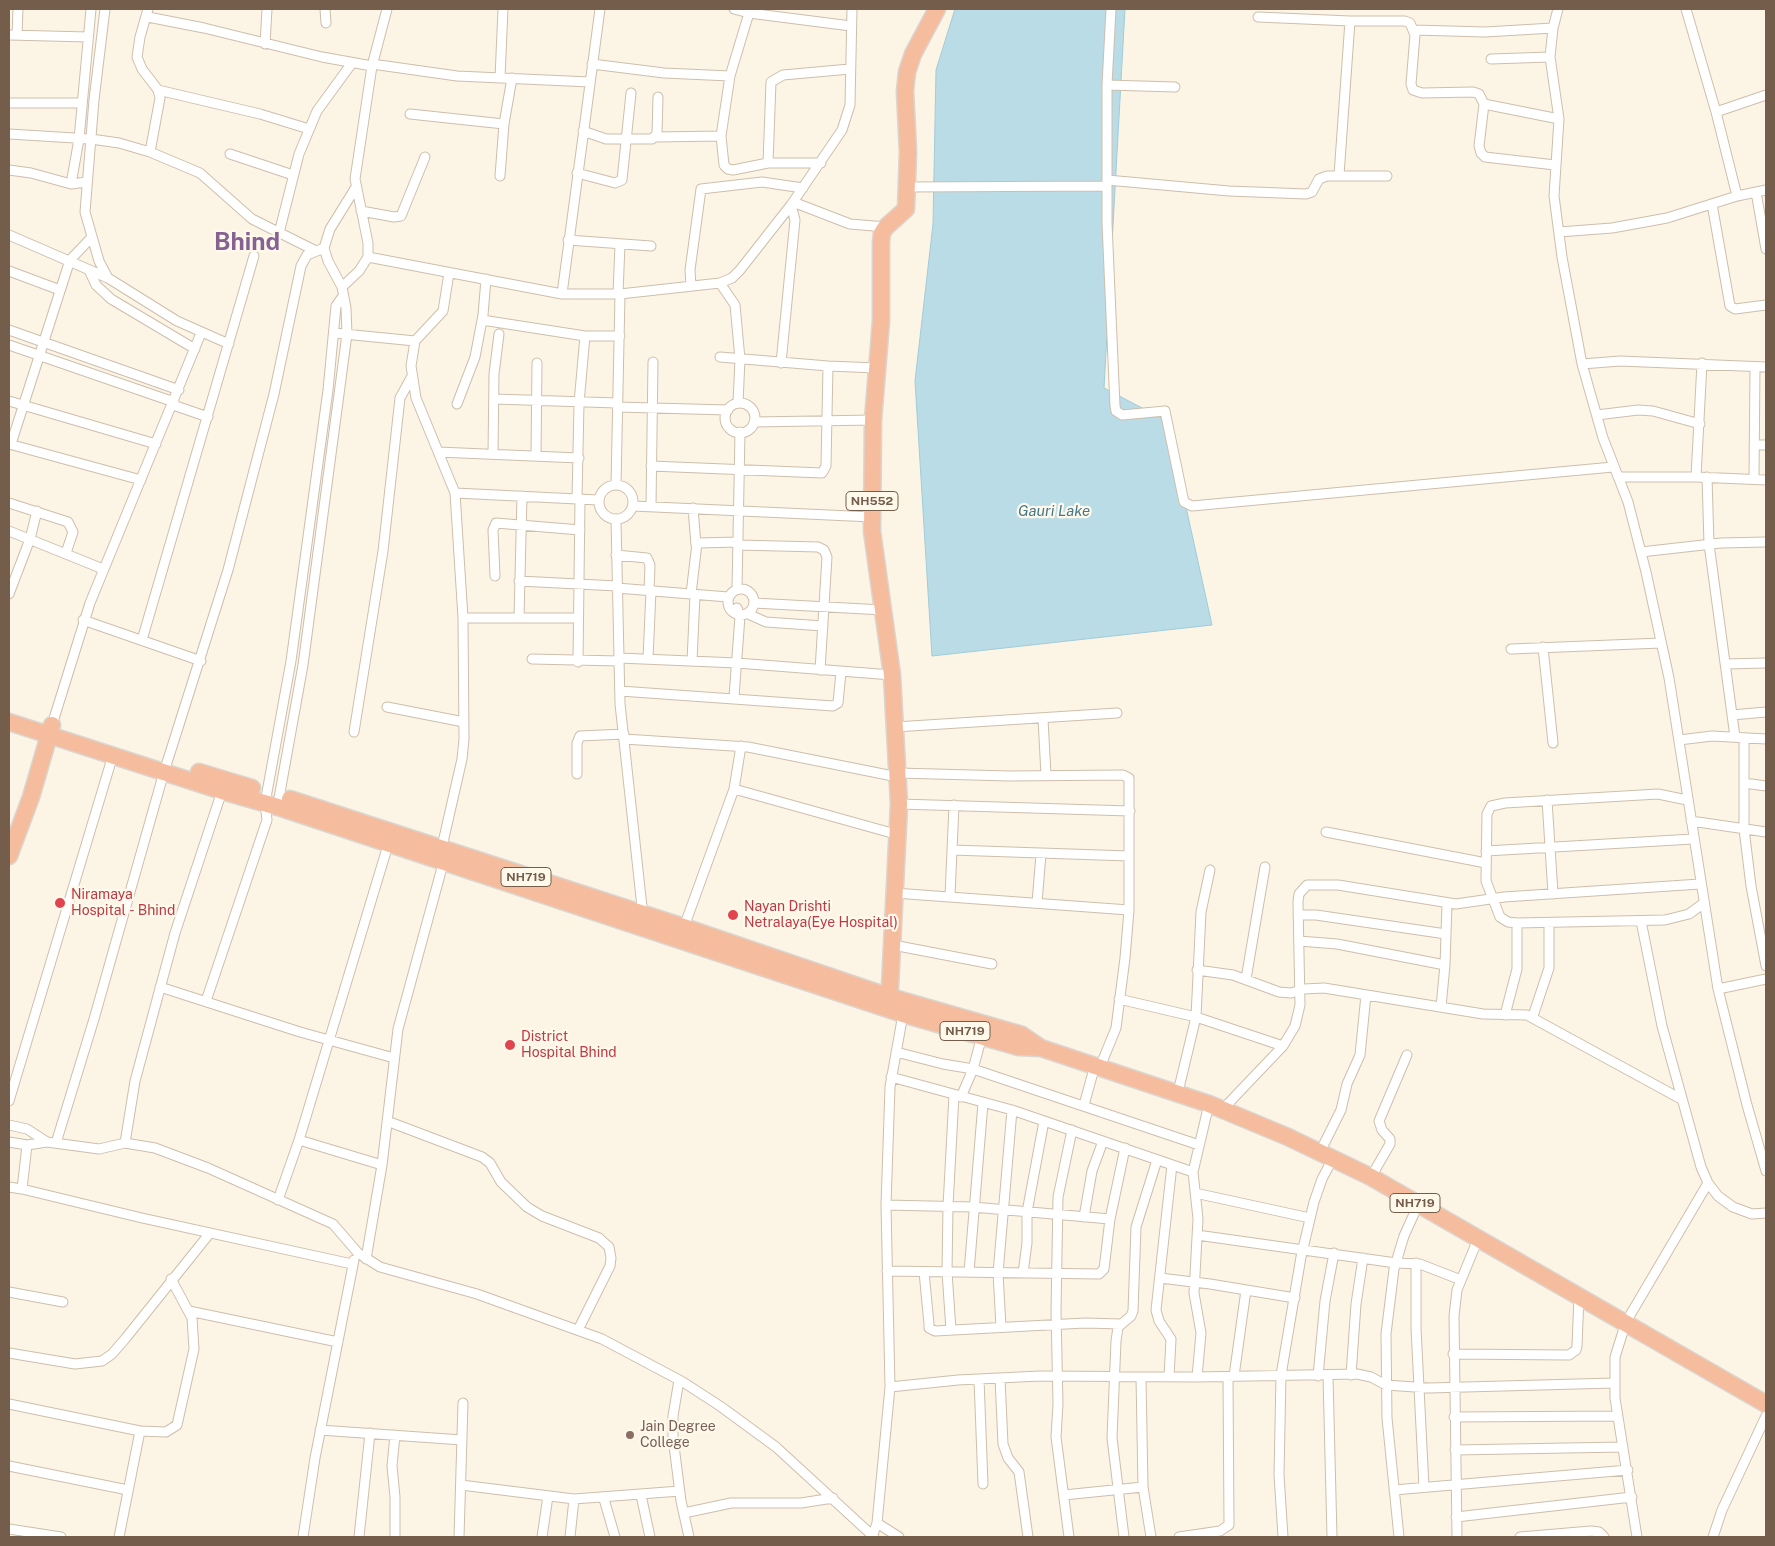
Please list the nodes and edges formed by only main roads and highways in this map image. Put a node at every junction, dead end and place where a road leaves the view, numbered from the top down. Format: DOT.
graph roads {
  1 [pos="937,9"];
  2 [pos="9,711"];
  3 [pos="9,722"];
  4 [pos="50,730"];
  5 [pos="166,768"];
  6 [pos="273,800"];
  7 [pos="9,856"];
  8 [pos="441,858"];
  9 [pos="643,922"];
  10 [pos="894,1007"];
  11 [pos="1041,1048"];
  12 [pos="1766,1404"];
  1 -- 10 [label="highway, NH552"];
  2 -- 4 [label="highway, NH719"];
  3 -- 4 [label="highway, NH719"];
  4 -- 5 [label="highway, NH719"];
  4 -- 5 [label="highway, NH719"];
  4 -- 7 [label="highway"];
  5 -- 6 [label="highway, NH719"];
  5 -- 6 [label="highway, NH719"];
  6 -- 8 [label="highway, NH719"];
  6 -- 8 [label="highway, NH719"];
  8 -- 9 [label="highway, NH719"];
  9 -- 10 [label="highway, NH719"];
  9 -- 10 [label="highway, NH719"];
  10 -- 11 [label="highway, NH719"];
  10 -- 11 [label="highway, NH719"];
  11 -- 12 [label="highway, NH719"];
}
